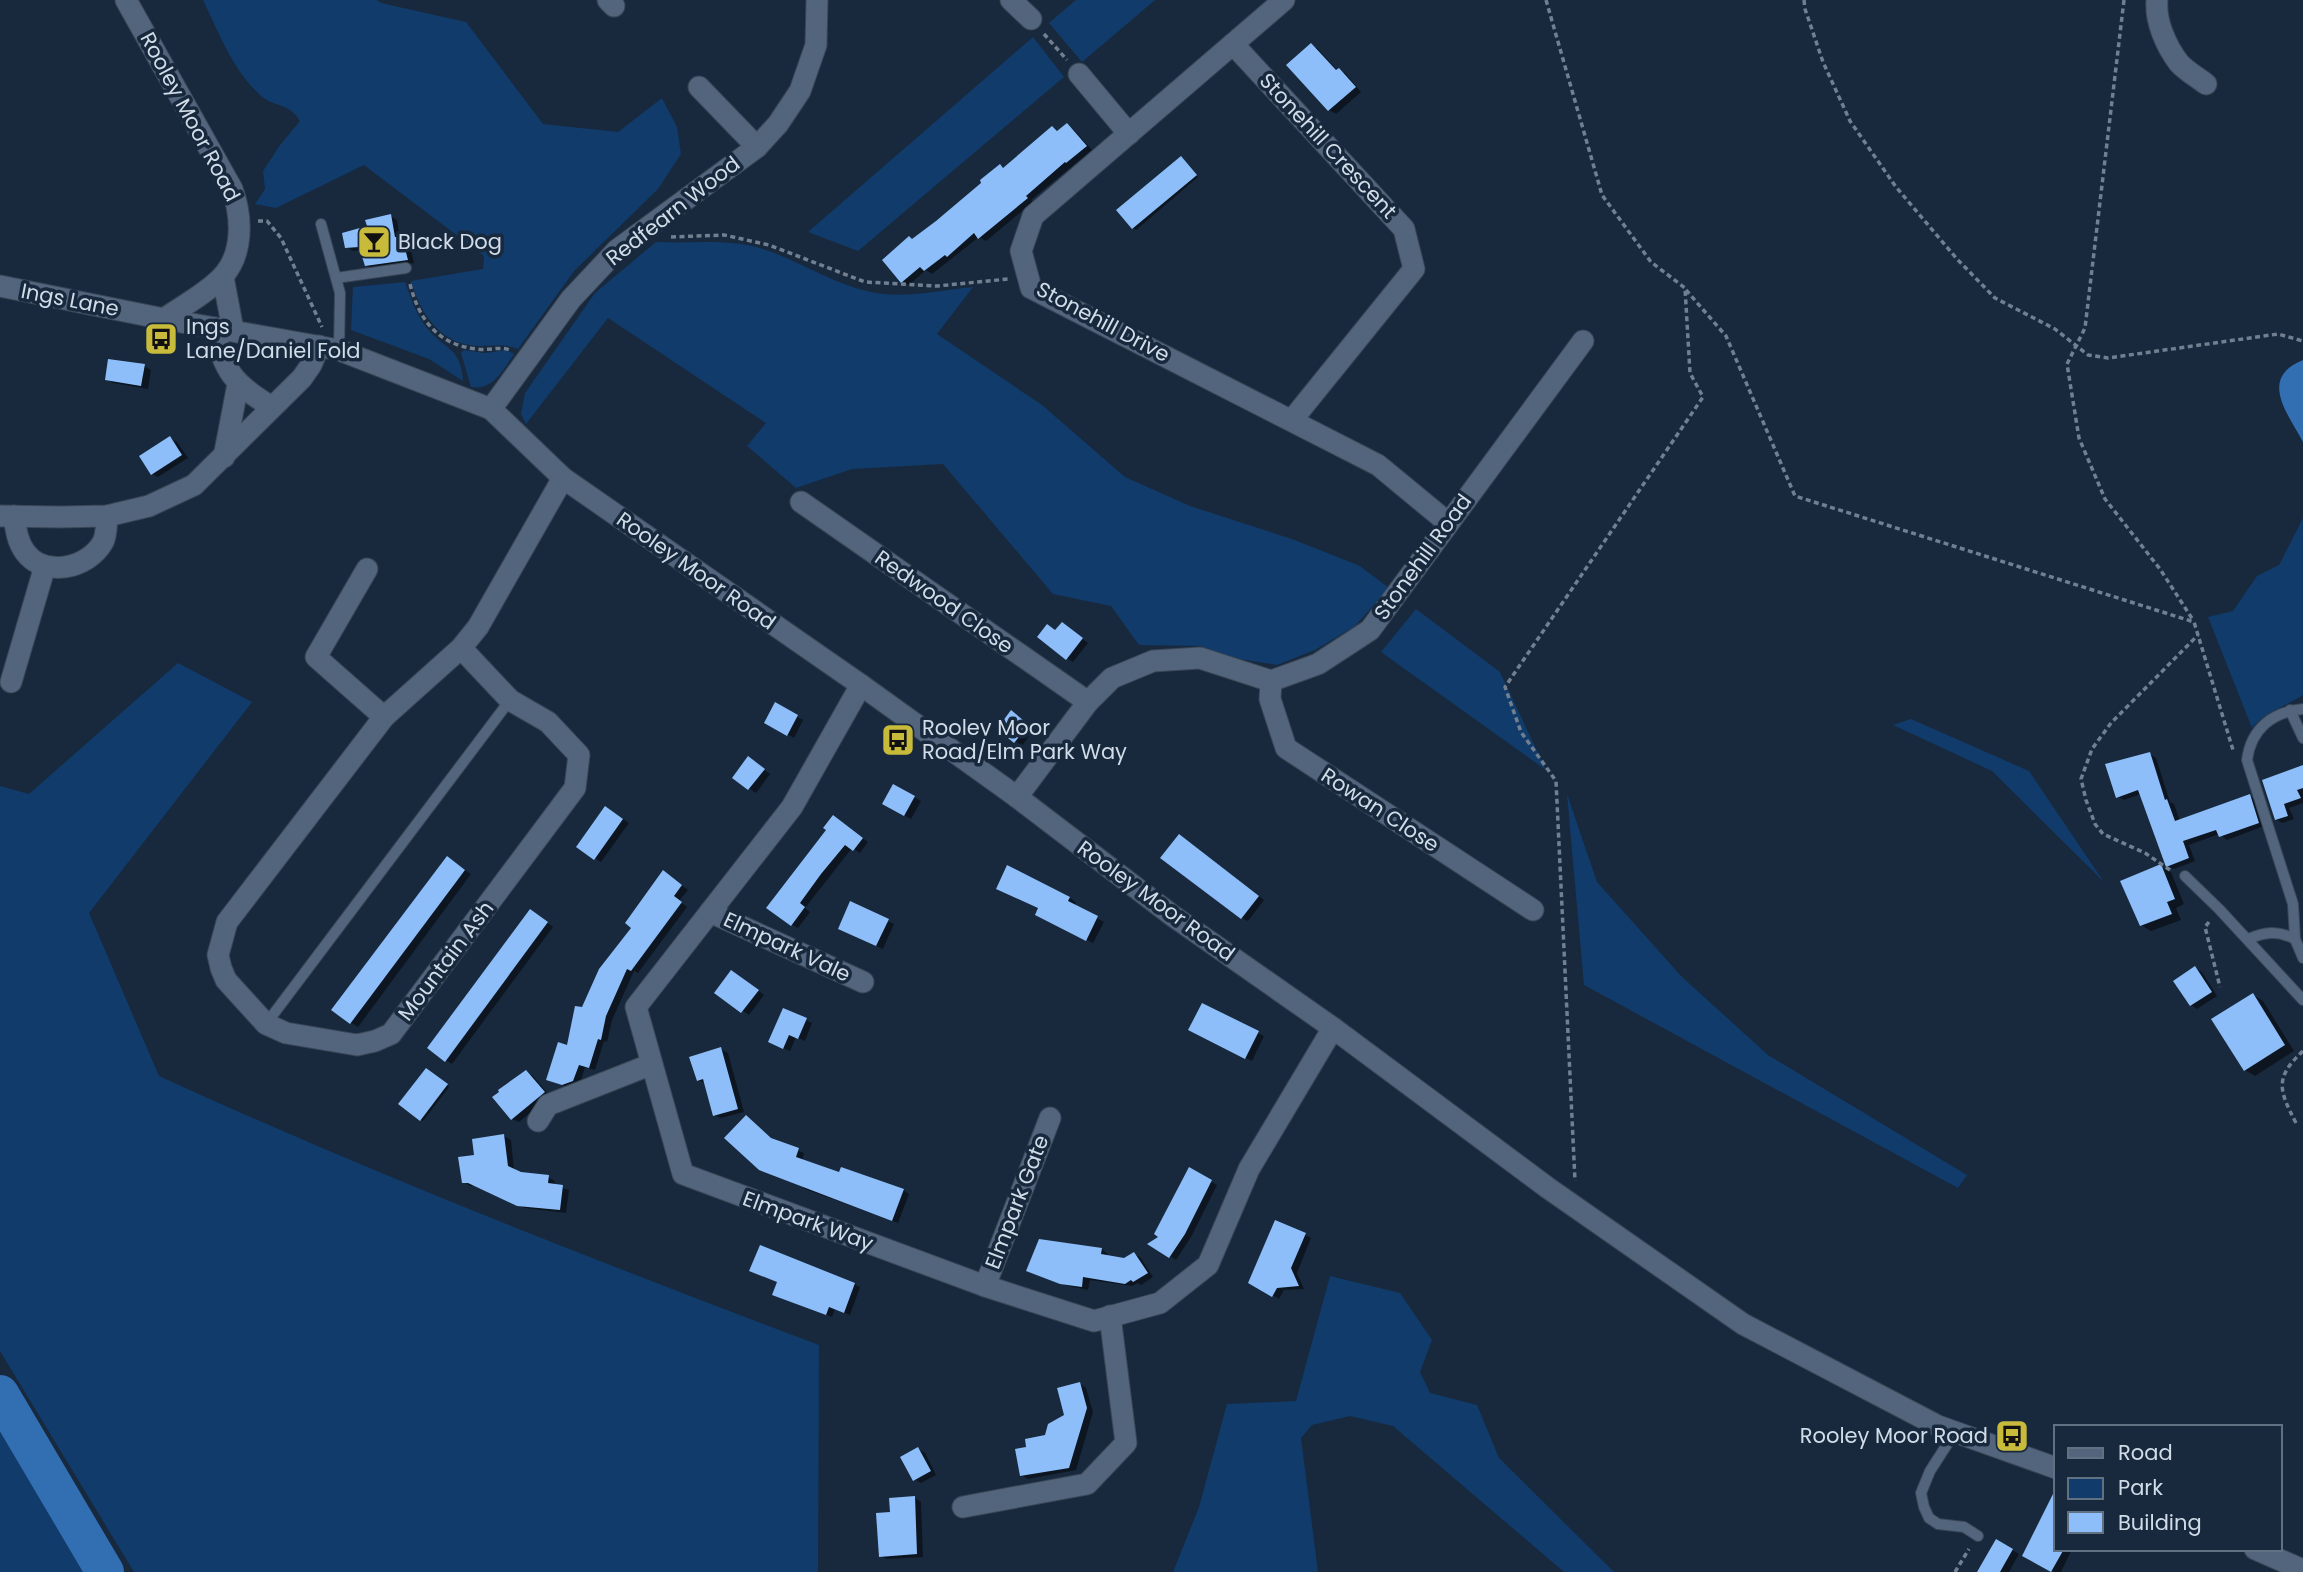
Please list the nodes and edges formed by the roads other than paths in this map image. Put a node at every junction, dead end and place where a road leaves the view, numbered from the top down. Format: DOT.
graph roads {
  1 [pos="126,0"];
  2 [pos="817,0"];
  3 [pos="1012,0"];
  4 [pos="1284,0"];
  5 [pos="2157,0"];
  6 [pos="1031,19"];
  7 [pos="1233,44"];
  8 [pos="1079,74"];
  9 [pos="2206,84"];
  10 [pos="699,87"];
  11 [pos="1129,134"];
  12 [pos="757,147"];
  13 [pos="321,224"];
  14 [pos="406,268"];
  15 [pos="223,277"];
  16 [pos="336,278"];
  17 [pos="0,286"];
  18 [pos="164,319"];
  19 [pos="224,329"];
  20 [pos="263,336"];
  21 [pos="1583,341"];
  22 [pos="329,348"];
  23 [pos="237,384"];
  24 [pos="272,407"];
  25 [pos="491,409"];
  26 [pos="1292,421"];
  27 [pos="224,457"];
  28 [pos="563,478"];
  29 [pos="801,502"];
  30 [pos="7,516"];
  31 [pos="107,516"];
  32 [pos="1447,522"];
  33 [pos="45,566"];
  34 [pos="367,569"];
  35 [pos="461,648"];
  36 [pos="1271,681"];
  37 [pos="11,682"];
  38 [pos="861,685"];
  39 [pos="510,700"];
  40 [pos="1088,702"];
  41 [pos="2303,709"];
  42 [pos="2290,710"];
  43 [pos="384,717"];
  44 [pos="2303,738"];
  45 [pos="1017,797"];
  46 [pos="2185,876"];
  47 [pos="1533,910"];
  48 [pos="710,912"];
  49 [pos="2295,939"];
  50 [pos="2248,940"];
  51 [pos="2303,958"];
  52 [pos="863,982"];
  53 [pos="2303,1000"];
  54 [pos="266,1024"];
  55 [pos="1333,1028"];
  56 [pos="652,1064"];
  57 [pos="1049,1118"];
  58 [pos="538,1121"];
  59 [pos="985,1286"];
  60 [pos="1110,1316"];
  61 [pos="1955,1433"];
  62 [pos="2054,1467"];
  63 [pos="963,1507"];
  64 [pos="1978,1536"];
  65 [pos="2260,1551"];
  66 [pos="2303,1570"];
  1 -- 15 [label="street, Rooley Moor Road"];
  2 -- 12 [label="street, Redfearn Wood"];
  3 -- 6 [label="street"];
  4 -- 7 [label="street, Stonehill Drive"];
  5 -- 9 [label="street"];
  7 -- 11 [label="street, Stonehill Drive"];
  7 -- 26 [label="street, Stonehill Crescent"];
  8 -- 11 [label="street"];
  10 -- 12 [label="street"];
  11 -- 26 [label="street, Stonehill Drive"];
  12 -- 25 [label="street, Redfearn Wood"];
  13 -- 16 [label="lane"];
  14 -- 16 [label="lane"];
  15 -- 18 [label="street"];
  15 -- 19 [label="street"];
  16 -- 22 [label="lane"];
  17 -- 18 [label="street, Ings Lane"];
  18 -- 19 [label="street, Ings Lane"];
  19 -- 20 [label="street, Ings Lane"];
  19 -- 23 [label="street"];
  20 -- 22 [label="street, Rooley Moor Road"];
  21 -- 32 [label="street, Stonehill Road"];
  22 -- 24 [label="street"];
  22 -- 25 [label="street, Rooley Moor Road"];
  23 -- 24 [label="street"];
  23 -- 27 [label="street"];
  24 -- 27 [label="street"];
  25 -- 28 [label="street, Rooley Moor Road"];
  26 -- 32 [label="street, Stonehill Drive"];
  27 -- 31 [label="street"];
  28 -- 35 [label="street, Mountain Ash"];
  28 -- 38 [label="street, Rooley Moor Road"];
  29 -- 40 [label="street, Redwood Close"];
  30 -- 31 [label="street"];
  30 -- 33 [label="street"];
  31 -- 33 [label="street"];
  32 -- 36 [label="street, Stonehill Road"];
  33 -- 37 [label="street"];
  34 -- 43 [label="street"];
  35 -- 39 [label="street, Mountain Ash"];
  35 -- 43 [label="street, Mountain Ash"];
  36 -- 40 [label="street"];
  36 -- 47 [label="street, Rowan Close"];
  38 -- 45 [label="street, Rooley Moor Road"];
  38 -- 48 [label="street, Elmpark Way"];
  39 -- 54 [label="lane"];
  39 -- 54 [label="street, Mountain Ash"];
  40 -- 45 [label="street"];
  41 -- 42 [label="lane"];
  42 -- 44 [label="lane"];
  42 -- 49 [label="lane"];
  43 -- 54 [label="street, Mountain Ash"];
  45 -- 55 [label="street, Rooley Moor Road"];
  46 -- 50 [label="lane"];
  48 -- 52 [label="street, Elmpark Vale"];
  48 -- 56 [label="street, Elmpark Way"];
  49 -- 50 [label="lane"];
  49 -- 51 [label="lane"];
  50 -- 53 [label="lane"];
  55 -- 60 [label="street, Elmpark Way"];
  55 -- 61 [label="street, Rooley Moor Road"];
  56 -- 58 [label="street"];
  56 -- 59 [label="street, Elmpark Way"];
  57 -- 59 [label="street, Elmpark Gate"];
  59 -- 60 [label="street, Elmpark Way"];
  60 -- 63 [label="street"];
  61 -- 62 [label="street, Rooley Moor Road"];
  61 -- 64 [label="lane"];
  65 -- 66 [label="street"];
}
